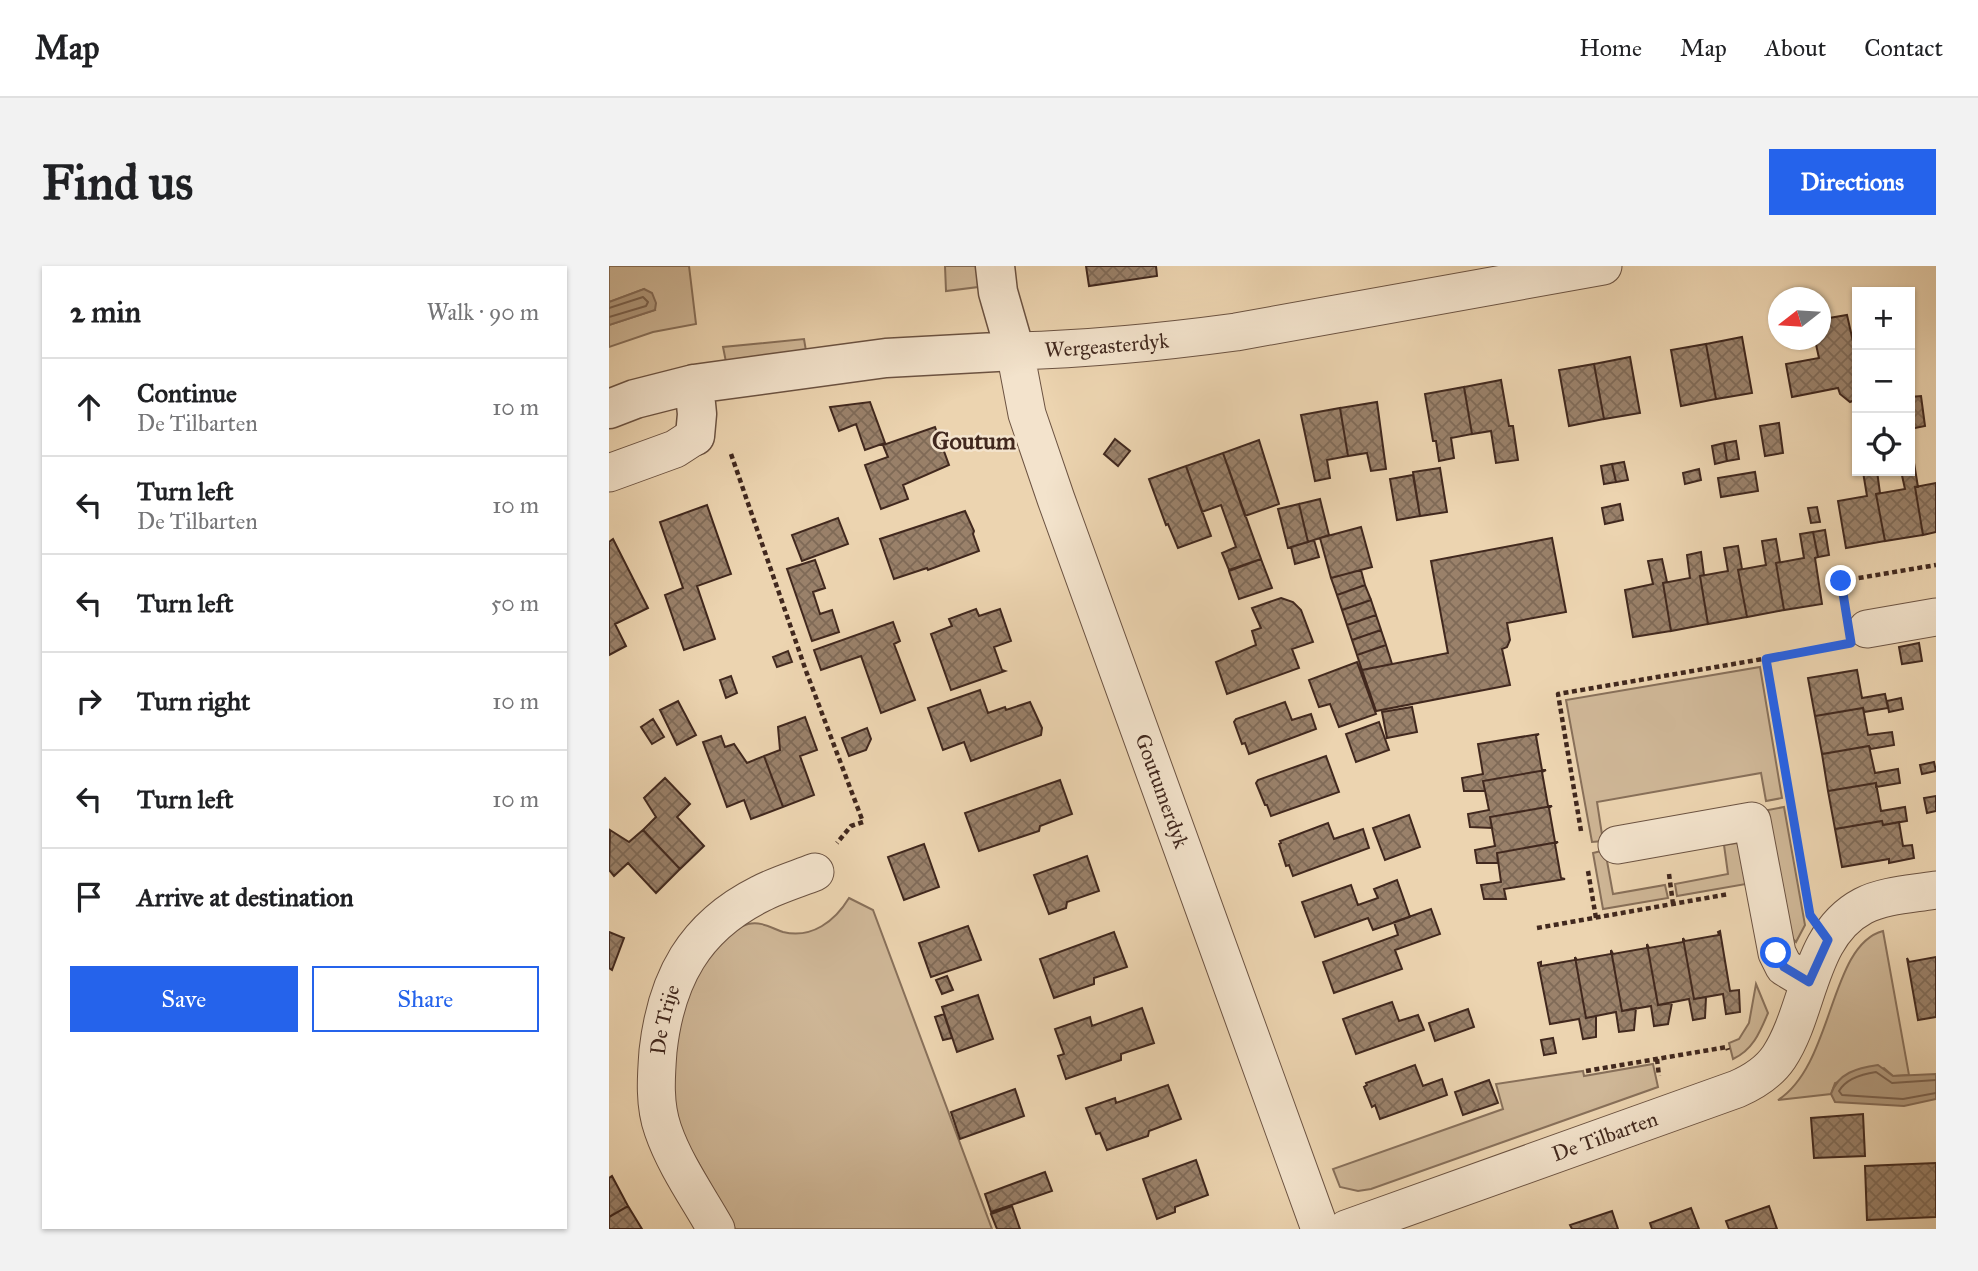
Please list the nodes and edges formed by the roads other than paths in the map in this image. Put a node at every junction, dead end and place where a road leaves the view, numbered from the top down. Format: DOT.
graph roads {
  1 [pos="995,266"];
  2 [pos="1603,266"];
  3 [pos="1015,351"];
  4 [pos="694,384"];
  5 [pos="609,409"];
  6 [pos="712,441"];
  7 [pos="609,474"];
  8 [pos="1936,617"];
  9 [pos="1852,626"];
  10 [pos="1617,845"];
  11 [pos="815,872"];
  12 [pos="1936,890"];
  13 [pos="1809,982"];
  14 [pos="716,1229"];
  15 [pos="1319,1229"];
  16 [pos="1346,1229"];
  1 -- 3 [label="street"];
  2 -- 3 [label="street, Wergeasterdyk"];
  3 -- 4 [label="street, Wergeasterdyk"];
  3 -- 15 [label="street, Goutumerdyk"];
  4 -- 5 [label="street, Wergeasterdyk"];
  4 -- 6 [label="street"];
  6 -- 7 [label="street"];
  8 -- 9 [label="street"];
  10 -- 13 [label="street"];
  11 -- 14 [label="street, De Trije"];
  12 -- 13 [label="street, De Tilbarten"];
  13 -- 16 [label="street, De Tilbarten"];
}
